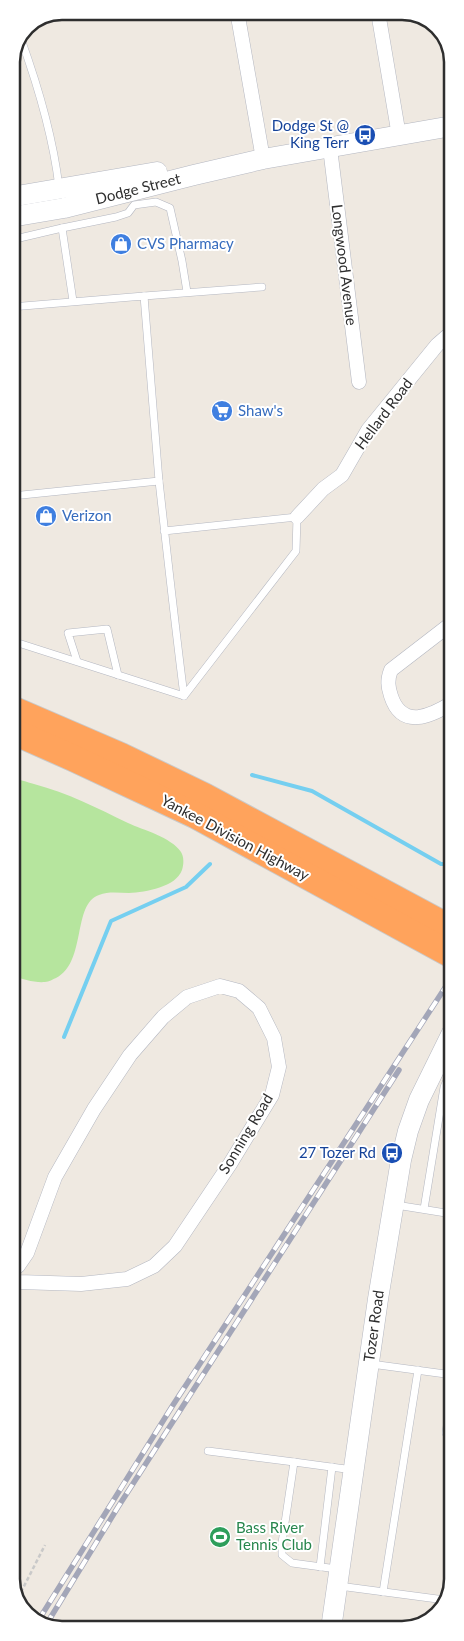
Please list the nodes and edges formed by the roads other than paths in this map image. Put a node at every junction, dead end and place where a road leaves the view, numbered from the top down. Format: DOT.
graph roads {
  1 [pos="238,20"];
  2 [pos="379,20"];
  3 [pos="23,45"];
  4 [pos="444,127"];
  5 [pos="398,136"];
  6 [pos="330,148"];
  7 [pos="264,159"];
  8 [pos="60,190"];
  9 [pos="20,196"];
  10 [pos="20,215"];
  11 [pos="62,228"];
  12 [pos="20,238"];
  13 [pos="262,287"];
  14 [pos="187,292"];
  15 [pos="144,296"];
  16 [pos="73,301"];
  17 [pos="20,306"];
  18 [pos="444,339"];
  19 [pos="359,382"];
  20 [pos="159,481"];
  21 [pos="20,495"];
  22 [pos="297,517"];
  23 [pos="164,531"];
  24 [pos="444,629"];
  25 [pos="20,643"];
  26 [pos="77,661"];
  27 [pos="118,675"];
  28 [pos="184,696"];
  29 [pos="444,707"];
  30 [pos="20,712"];
  31 [pos="20,735"];
  32 [pos="444,942"];
  33 [pos="444,942"];
  34 [pos="444,1052"];
  35 [pos="444,1087"];
  36 [pos="393,1204"];
  37 [pos="424,1209"];
  38 [pos="444,1212"];
  39 [pos="20,1263"];
  40 [pos="20,1282"];
  41 [pos="368,1363"];
  42 [pos="418,1370"];
  43 [pos="444,1374"];
  44 [pos="208,1451"];
  45 [pos="294,1462"];
  46 [pos="332,1467"];
  47 [pos="353,1470"];
  48 [pos="332,1574"];
  49 [pos="384,1592"];
  50 [pos="438,1599"];
  51 [pos="331,1621"];
  1 -- 7 [label="street"];
  2 -- 5 [label="street"];
  3 -- 8 [label="lane"];
  4 -- 5 [label="main road, Dodge Street"];
  5 -- 6 [label="main road, Dodge Street"];
  6 -- 7 [label="main road, Dodge Street"];
  6 -- 19 [label="street, Longwood Avenue"];
  7 -- 8 [label="main road, Dodge Street"];
  7 -- 10 [label="main road, Dodge Street"];
  8 -- 9 [label="main road, Dodge Street"];
  11 -- 12 [label="lane"];
  11 -- 14 [label="lane"];
  11 -- 16 [label="lane"];
  13 -- 14 [label="lane"];
  14 -- 15 [label="lane"];
  15 -- 16 [label="lane"];
  15 -- 20 [label="lane"];
  16 -- 17 [label="lane"];
  18 -- 22 [label="street, Hellard Road"];
  20 -- 21 [label="lane"];
  20 -- 23 [label="lane"];
  22 -- 23 [label="lane"];
  22 -- 28 [label="lane"];
  23 -- 28 [label="lane"];
  24 -- 29 [label="street"];
  25 -- 26 [label="lane"];
  26 -- 27 [label="lane"];
  26 -- 27 [label="lane"];
  27 -- 28 [label="lane"];
  30 -- 32 [label="highway, Yankee Division Highway"];
  31 -- 33 [label="highway, Yankee Division Highway"];
  34 -- 36 [label="main road, Tozer Road"];
  35 -- 37 [label="lane"];
  36 -- 37 [label="lane"];
  36 -- 41 [label="main road, Tozer Road"];
  37 -- 38 [label="lane"];
  39 -- 40 [label="street, Sonning Road"];
  41 -- 42 [label="lane"];
  41 -- 47 [label="main road, Tozer Road"];
  42 -- 43 [label="lane"];
  42 -- 49 [label="lane"];
  44 -- 45 [label="lane"];
  45 -- 46 [label="lane"];
  45 -- 48 [label="lane"];
  46 -- 47 [label="lane"];
  46 -- 48 [label="lane"];
  47 -- 48 [label="main road, Tozer Road"];
  48 -- 49 [label="lane"];
  48 -- 51 [label="main road, Tozer Road"];
  49 -- 50 [label="lane"];
}
